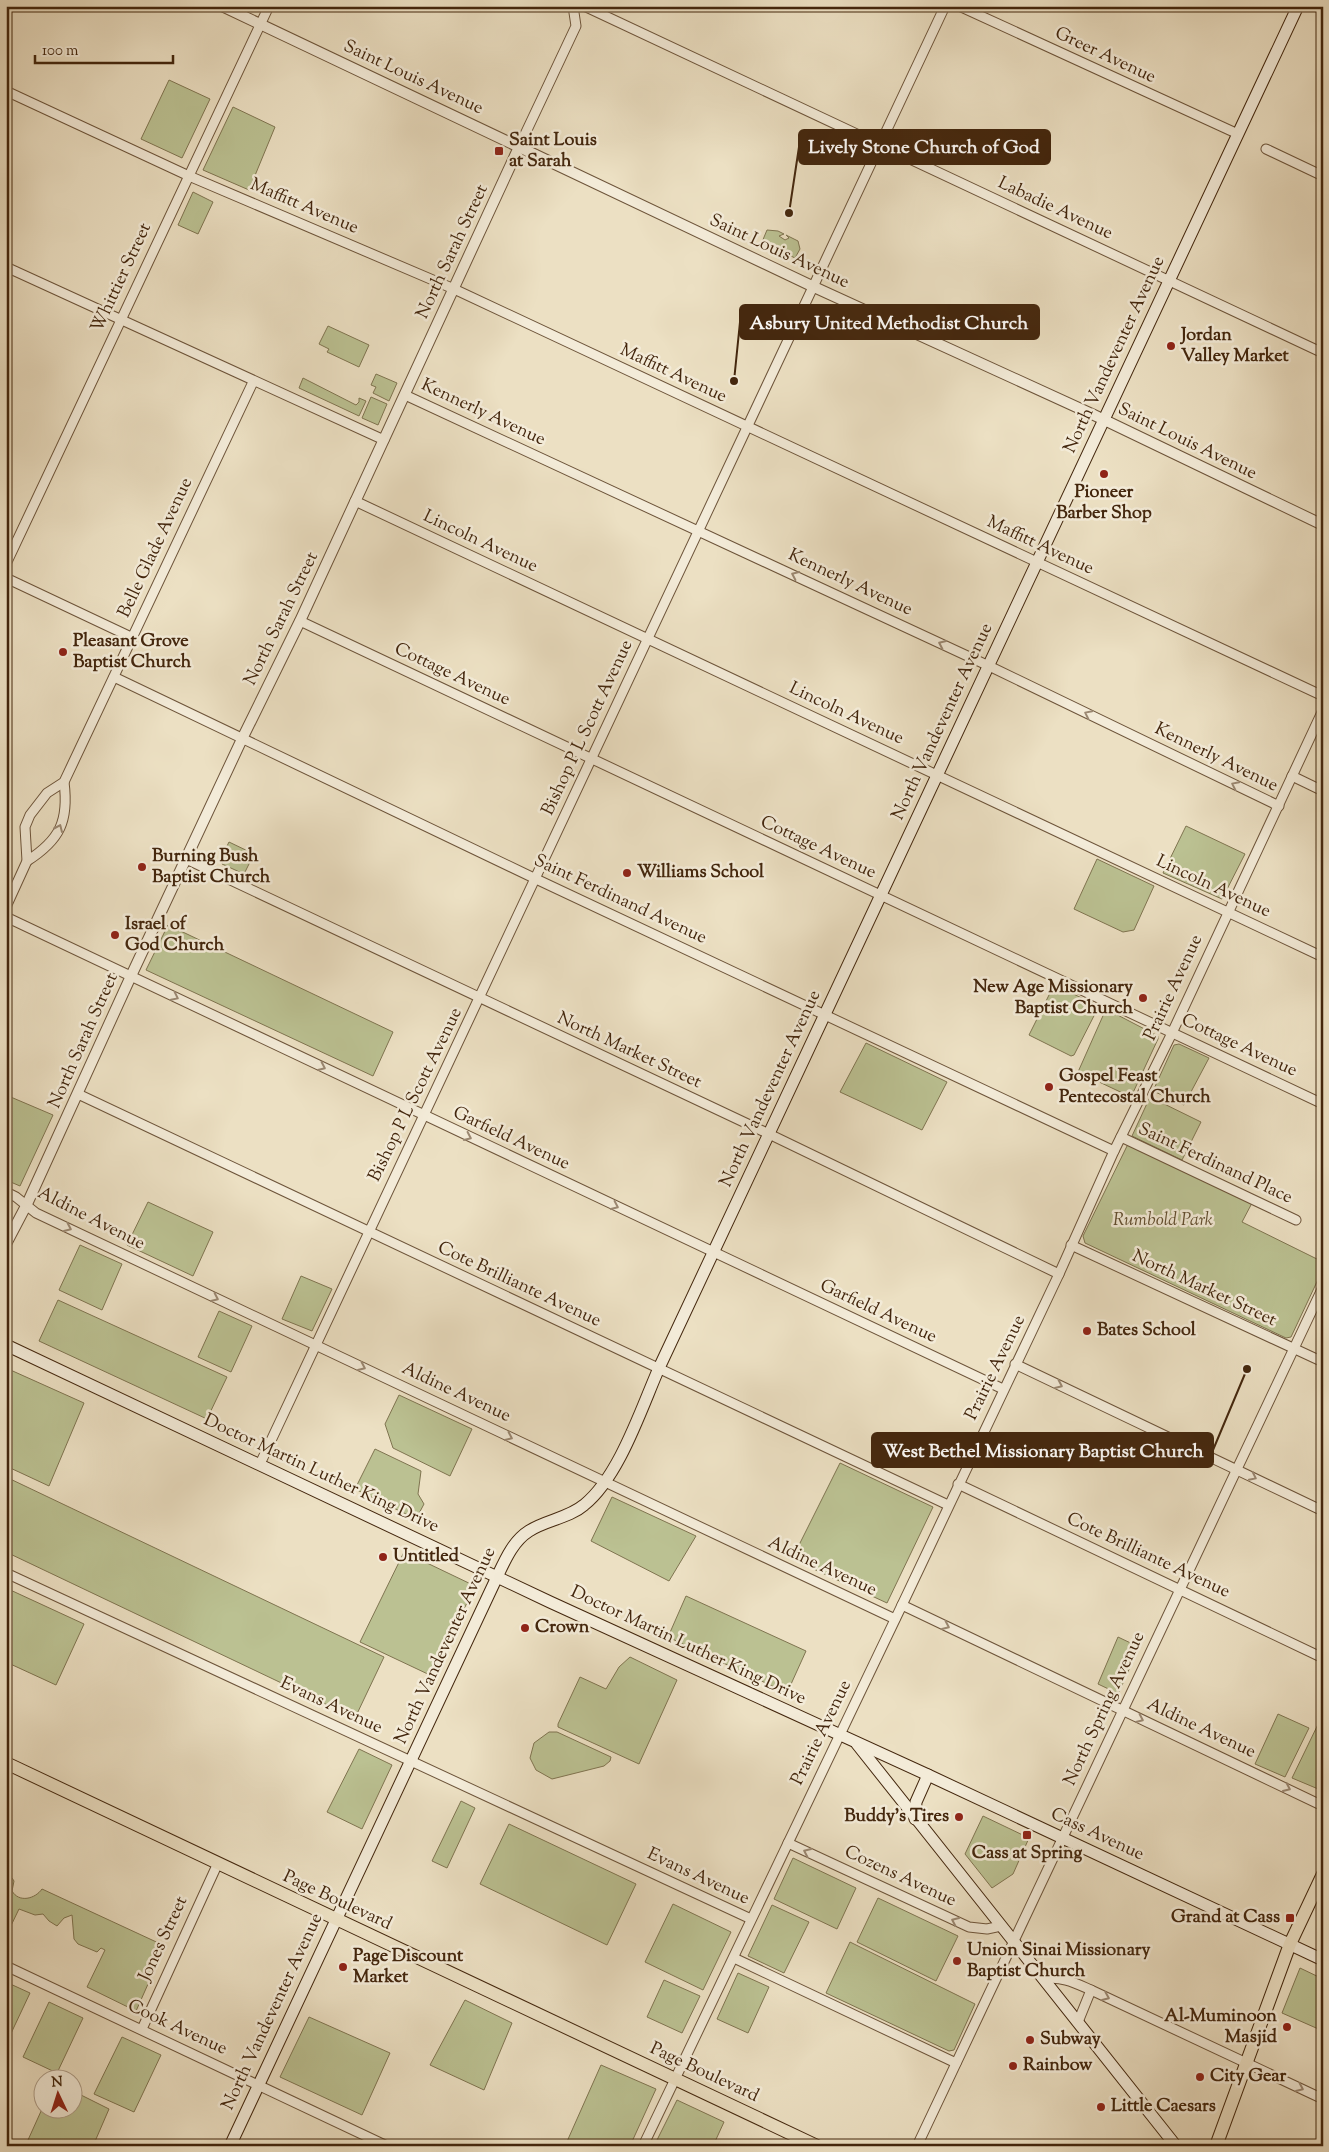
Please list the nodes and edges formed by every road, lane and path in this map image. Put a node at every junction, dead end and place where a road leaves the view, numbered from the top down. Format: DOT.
graph roads {
  1 [pos="222,6"];
  2 [pos="269,6"];
  3 [pos="574,6"];
  4 [pos="584,6"];
  5 [pos="945,6"];
  6 [pos="959,6"];
  7 [pos="1298,6"];
  8 [pos="260,24"];
  9 [pos="6,91"];
  10 [pos="1238,134"];
  11 [pos="881,145"];
  12 [pos="519,147"];
  13 [pos="1266,149"];
  14 [pos="189,176"];
  15 [pos="1323,176"];
  16 [pos="6,267"];
  17 [pos="1169,282"];
  18 [pos="814,287"];
  19 [pos="454,289"];
  20 [pos="120,319"];
  21 [pos="1323,353"];
  22 [pos="253,382"];
  23 [pos="406,395"];
  24 [pos="1104,420"];
  25 [pos="746,427"];
  26 [pos="384,440"];
  27 [pos="355,502"];
  28 [pos="1323,525"];
  29 [pos="699,530"];
  30 [pos="1037,562"];
  31 [pos="6,564"];
  32 [pos="6,578"];
  33 [pos="300,621"];
  34 [pos="131,637"];
  35 [pos="648,639"];
  36 [pos="988,666"];
  37 [pos="114,677"];
  38 [pos="1323,696"];
  39 [pos="1323,710"];
  40 [pos="242,739"];
  41 [pos="592,760"];
  42 [pos="938,775"];
  43 [pos="1292,776"];
  44 [pos="64,782"];
  45 [pos="1323,791"];
  46 [pos="1278,806"];
  47 [pos="186,859"];
  48 [pos="27,861"];
  49 [pos="536,879"];
  50 [pos="6,883"];
  51 [pos="15,887"];
  52 [pos="881,896"];
  53 [pos="6,907"];
  54 [pos="1228,912"];
  55 [pos="6,917"];
  56 [pos="1323,957"];
  57 [pos="131,976"];
  58 [pos="480,999"];
  59 [pos="825,1015"];
  60 [pos="1172,1032"];
  61 [pos="78,1094"];
  62 [pos="1323,1104"];
  63 [pos="424,1116"];
  64 [pos="769,1134"];
  65 [pos="1121,1137"];
  66 [pos="1114,1151"];
  67 [pos="6,1192"];
  68 [pos="26,1204"];
  69 [pos="1296,1220"];
  70 [pos="368,1233"];
  71 [pos="6,1244"];
  72 [pos="1072,1245"];
  73 [pos="714,1252"];
  74 [pos="1059,1274"];
  75 [pos="1323,1287"];
  76 [pos="6,1345"];
  77 [pos="316,1345"];
  78 [pos="1293,1348"];
  79 [pos="1323,1362"];
  80 [pos="1015,1364"];
  81 [pos="659,1368"];
  82 [pos="1003,1389"];
  83 [pos="260,1464"];
  84 [pos="1236,1469"];
  85 [pos="605,1482"];
  86 [pos="958,1484"];
  87 [pos="948,1505"];
  88 [pos="1323,1511"];
  89 [pos="6,1573"];
  90 [pos="496,1577"];
  91 [pos="1179,1589"];
  92 [pos="902,1605"];
  93 [pos="895,1619"];
  94 [pos="1323,1658"];
  95 [pos="1122,1710"];
  96 [pos="839,1735"];
  97 [pos="856,1742"];
  98 [pos="411,1761"];
  99 [pos="6,1763"];
  100 [pos="928,1775"];
  101 [pos="1323,1806"];
  102 [pos="915,1818"];
  103 [pos="1063,1838"];
  104 [pos="788,1843"];
  105 [pos="218,1863"];
  106 [pos="1323,1874"];
  107 [pos="336,1920"];
  108 [pos="751,1920"];
  109 [pos="1001,1926"];
  110 [pos="1014,1941"];
  111 [pos="1290,1944"];
  112 [pos="734,1958"];
  113 [pos="1323,1960"];
  114 [pos="6,1966"];
  115 [pos="1044,1979"];
  116 [pos="1091,1990"];
  117 [pos="1078,2022"];
  118 [pos="142,2029"];
  119 [pos="1246,2063"];
  120 [pos="956,2064"];
  121 [pos="674,2079"];
  122 [pos="258,2084"];
  123 [pos="1323,2099"];
  124 [pos="6,2144"];
  125 [pos="808,2144"];
  126 [pos="10,2146"];
  127 [pos="230,2146"];
  128 [pos="388,2146"];
  129 [pos="643,2146"];
  130 [pos="917,2146"];
  131 [pos="1176,2146"];
  132 [pos="1216,2146"];
  1 -- 8 [label="street, Saint Louis Avenue"];
  2 -- 8 [label="street, Whittier Street"];
  3 -- 12 [label="street, North Sarah Street"];
  4 -- 11 [label="street, Labadie Avenue"];
  5 -- 11 [label="street, Bishop P L Scott Avenue"];
  6 -- 10 [label="street, Greer Avenue"];
  7 -- 10 [label="main road, North Vandeventer Avenue"];
  8 -- 12 [label="street, Saint Louis Avenue"];
  8 -- 14 [label="street, Whittier Street"];
  9 -- 14 [label="street, Maffitt Avenue"];
  10 -- 17 [label="main road, North Vandeventer Avenue"];
  11 -- 17 [label="street, Labadie Avenue"];
  11 -- 18 [label="street, Bishop P L Scott Avenue"];
  12 -- 18 [label="street, Saint Louis Avenue"];
  12 -- 19 [label="street, North Sarah Street"];
  13 -- 15 [label="street"];
  14 -- 19 [label="street, Maffitt Avenue"];
  14 -- 20 [label="street, Whittier Street"];
  16 -- 20 [label="street"];
  17 -- 21 [label="street, Labadie Avenue"];
  17 -- 24 [label="main road, North Vandeventer Avenue"];
  18 -- 24 [label="street, Saint Louis Avenue"];
  18 -- 25 [label="street, Bishop P L Scott Avenue"];
  19 -- 23 [label="street, North Sarah Street"];
  19 -- 25 [label="street, Maffitt Avenue"];
  20 -- 22 [label="street"];
  20 -- 31 [label="street, Whittier Street"];
  22 -- 26 [label="street"];
  22 -- 34 [label="street, Belle Glade Avenue"];
  23 -- 26 [label="street, North Sarah Street"];
  23 -- 29 [label="street, Kennerly Avenue"];
  24 -- 28 [label="street, Saint Louis Avenue"];
  24 -- 30 [label="main road, North Vandeventer Avenue"];
  25 -- 29 [label="street, Bishop P L Scott Avenue"];
  25 -- 30 [label="street, Maffitt Avenue"];
  26 -- 27 [label="street, North Sarah Street"];
  27 -- 33 [label="street, North Sarah Street"];
  27 -- 35 [label="street, Lincoln Avenue"];
  29 -- 35 [label="street, Bishop P L Scott Avenue"];
  36 -- 29 [label="street, Kennerly Avenue, one-way"];
  30 -- 36 [label="main road, North Vandeventer Avenue"];
  30 -- 38 [label="street, Maffitt Avenue"];
  32 -- 34 [label="street"];
  33 -- 40 [label="street, North Sarah Street"];
  33 -- 41 [label="street, Cottage Avenue"];
  34 -- 37 [label="street, Belle Glade Avenue"];
  35 -- 41 [label="street, Bishop P L Scott Avenue"];
  35 -- 42 [label="street, Lincoln Avenue"];
  36 -- 42 [label="main road, North Vandeventer Avenue"];
  46 -- 36 [label="street, Kennerly Avenue, one-way"];
  37 -- 40 [label="street, Saint Ferdinand Avenue"];
  37 -- 44 [label="street, Belle Glade Avenue"];
  39 -- 43 [label="street, Prairie Avenue"];
  40 -- 47 [label="street, North Sarah Street"];
  40 -- 49 [label="street, Saint Ferdinand Avenue"];
  41 -- 49 [label="street, Bishop P L Scott Avenue"];
  41 -- 52 [label="street, Cottage Avenue"];
  42 -- 52 [label="main road, North Vandeventer Avenue"];
  42 -- 54 [label="street, Lincoln Avenue"];
  43 -- 45 [label="street"];
  43 -- 46 [label="street, Prairie Avenue"];
  48 -- 44 [label="street, Belle Glade Avenue, one-way"];
  44 -- 48 [label="street, Belle Glade Avenue"];
  46 -- 54 [label="street, Prairie Avenue"];
  47 -- 57 [label="street, North Sarah Street"];
  47 -- 58 [label="street, North Market Street"];
  48 -- 51 [label="street, Belle Glade Avenue"];
  49 -- 58 [label="street, Bishop P L Scott Avenue"];
  49 -- 59 [label="street, Saint Ferdinand Avenue"];
  50 -- 51 [label="street"];
  51 -- 53 [label="street, Belle Glade Avenue"];
  52 -- 59 [label="main road, North Vandeventer Avenue"];
  52 -- 60 [label="street, Cottage Avenue"];
  54 -- 56 [label="street, Lincoln Avenue"];
  54 -- 60 [label="street, Prairie Avenue"];
  55 -- 57 [label="street, Garfield Avenue"];
  57 -- 61 [label="street, North Sarah Street"];
  57 -- 63 [label="street, Garfield Avenue, one-way"];
  58 -- 63 [label="street, Bishop P L Scott Avenue"];
  58 -- 64 [label="street, North Market Street"];
  59 -- 64 [label="main road, North Vandeventer Avenue"];
  59 -- 66 [label="street, Saint Ferdinand Avenue"];
  60 -- 62 [label="street, Cottage Avenue"];
  60 -- 65 [label="street, Prairie Avenue"];
  61 -- 68 [label="street, North Sarah Street"];
  61 -- 70 [label="street, Cote Brilliante Avenue"];
  63 -- 70 [label="street, Bishop P L Scott Avenue"];
  63 -- 73 [label="street, Garfield Avenue, one-way"];
  64 -- 73 [label="main road, North Vandeventer Avenue"];
  64 -- 74 [label="street, North Market Street"];
  65 -- 66 [label="street, Prairie Avenue"];
  65 -- 69 [label="street, Saint Ferdinand Place"];
  66 -- 72 [label="street, Prairie Avenue"];
  67 -- 68 [label="street, Aldine Avenue"];
  68 -- 71 [label="street, North Sarah Street"];
  68 -- 77 [label="street, Aldine Avenue, one-way"];
  70 -- 77 [label="street, Bishop P L Scott Avenue"];
  70 -- 81 [label="street, Cote Brilliante Avenue"];
  72 -- 74 [label="street, Prairie Avenue"];
  72 -- 78 [label="street, North Market Street"];
  73 -- 81 [label="main road, North Vandeventer Avenue"];
  73 -- 82 [label="street, Garfield Avenue"];
  74 -- 80 [label="street, Prairie Avenue"];
  75 -- 78 [label="street, North Spring Avenue"];
  76 -- 83 [label="main road, Doctor Martin Luther King Drive"];
  77 -- 83 [label="street, Bishop P L Scott Avenue"];
  77 -- 85 [label="street, Aldine Avenue, one-way"];
  78 -- 79 [label="street, North Market Street"];
  78 -- 84 [label="street, North Spring Avenue"];
  80 -- 82 [label="street, Prairie Avenue"];
  80 -- 84 [label="street, one-way"];
  81 -- 85 [label="main road, North Vandeventer Avenue"];
  81 -- 87 [label="street, Cote Brilliante Avenue"];
  82 -- 86 [label="street, Prairie Avenue"];
  83 -- 90 [label="main road, Doctor Martin Luther King Drive"];
  84 -- 88 [label="street, one-way"];
  84 -- 91 [label="street, North Spring Avenue"];
  85 -- 90 [label="main road, North Vandeventer Avenue"];
  85 -- 93 [label="street, Aldine Avenue"];
  86 -- 87 [label="street, Prairie Avenue"];
  86 -- 91 [label="street, Cote Brilliante Avenue"];
  87 -- 92 [label="street, Prairie Avenue"];
  89 -- 98 [label="street, Evans Avenue"];
  90 -- 96 [label="main road, Doctor Martin Luther King Drive"];
  90 -- 98 [label="main road, North Vandeventer Avenue"];
  91 -- 94 [label="street, Cote Brilliante Avenue"];
  91 -- 95 [label="street, North Spring Avenue"];
  92 -- 93 [label="street, Prairie Avenue"];
  92 -- 95 [label="street, Aldine Avenue, one-way"];
  93 -- 96 [label="street, Prairie Avenue"];
  95 -- 101 [label="street, Aldine Avenue, one-way"];
  95 -- 103 [label="street, North Spring Avenue"];
  96 -- 97 [label="main road, Doctor Martin Luther King Drive"];
  96 -- 104 [label="street, Prairie Avenue"];
  97 -- 100 [label="main road, Cass Avenue"];
  97 -- 102 [label="main road"];
  98 -- 107 [label="main road, North Vandeventer Avenue"];
  98 -- 108 [label="street, Evans Avenue"];
  99 -- 105 [label="main road, Page Boulevard"];
  100 -- 102 [label="main road"];
  100 -- 103 [label="main road, Cass Avenue"];
  102 -- 109 [label="main road"];
  103 -- 110 [label="street, North Spring Avenue"];
  103 -- 111 [label="main road, Cass Avenue"];
  104 -- 108 [label="street, Prairie Avenue"];
  109 -- 104 [label="street, Cozens Avenue, one-way"];
  105 -- 107 [label="main road, Page Boulevard"];
  105 -- 118 [label="street, Jones Street"];
  106 -- 111 [label="main road"];
  107 -- 121 [label="main road, Page Boulevard"];
  107 -- 122 [label="main road, North Vandeventer Avenue"];
  108 -- 112 [label="street, Prairie Avenue"];
  109 -- 110 [label="main road"];
  110 -- 115 [label="main road"];
  110 -- 120 [label="street, North Spring Avenue"];
  111 -- 113 [label="main road, Cass Avenue"];
  111 -- 119 [label="main road"];
  112 -- 120 [label="street"];
  112 -- 121 [label="street, Prairie Avenue"];
  114 -- 118 [label="street, Cook Avenue"];
  115 -- 116 [label="street"];
  115 -- 117 [label="main road"];
  116 -- 117 [label="street"];
  116 -- 119 [label="street, one-way"];
  117 -- 131 [label="main road"];
  118 -- 122 [label="street, Cook Avenue"];
  119 -- 123 [label="street, one-way"];
  119 -- 132 [label="main road"];
  120 -- 130 [label="street, North Spring Avenue"];
  121 -- 125 [label="main road, Page Boulevard"];
  121 -- 129 [label="street, Prairie Avenue"];
  122 -- 127 [label="main road, North Vandeventer Avenue"];
  122 -- 128 [label="street, Cook Avenue"];
  124 -- 126 [label="street"];
}
